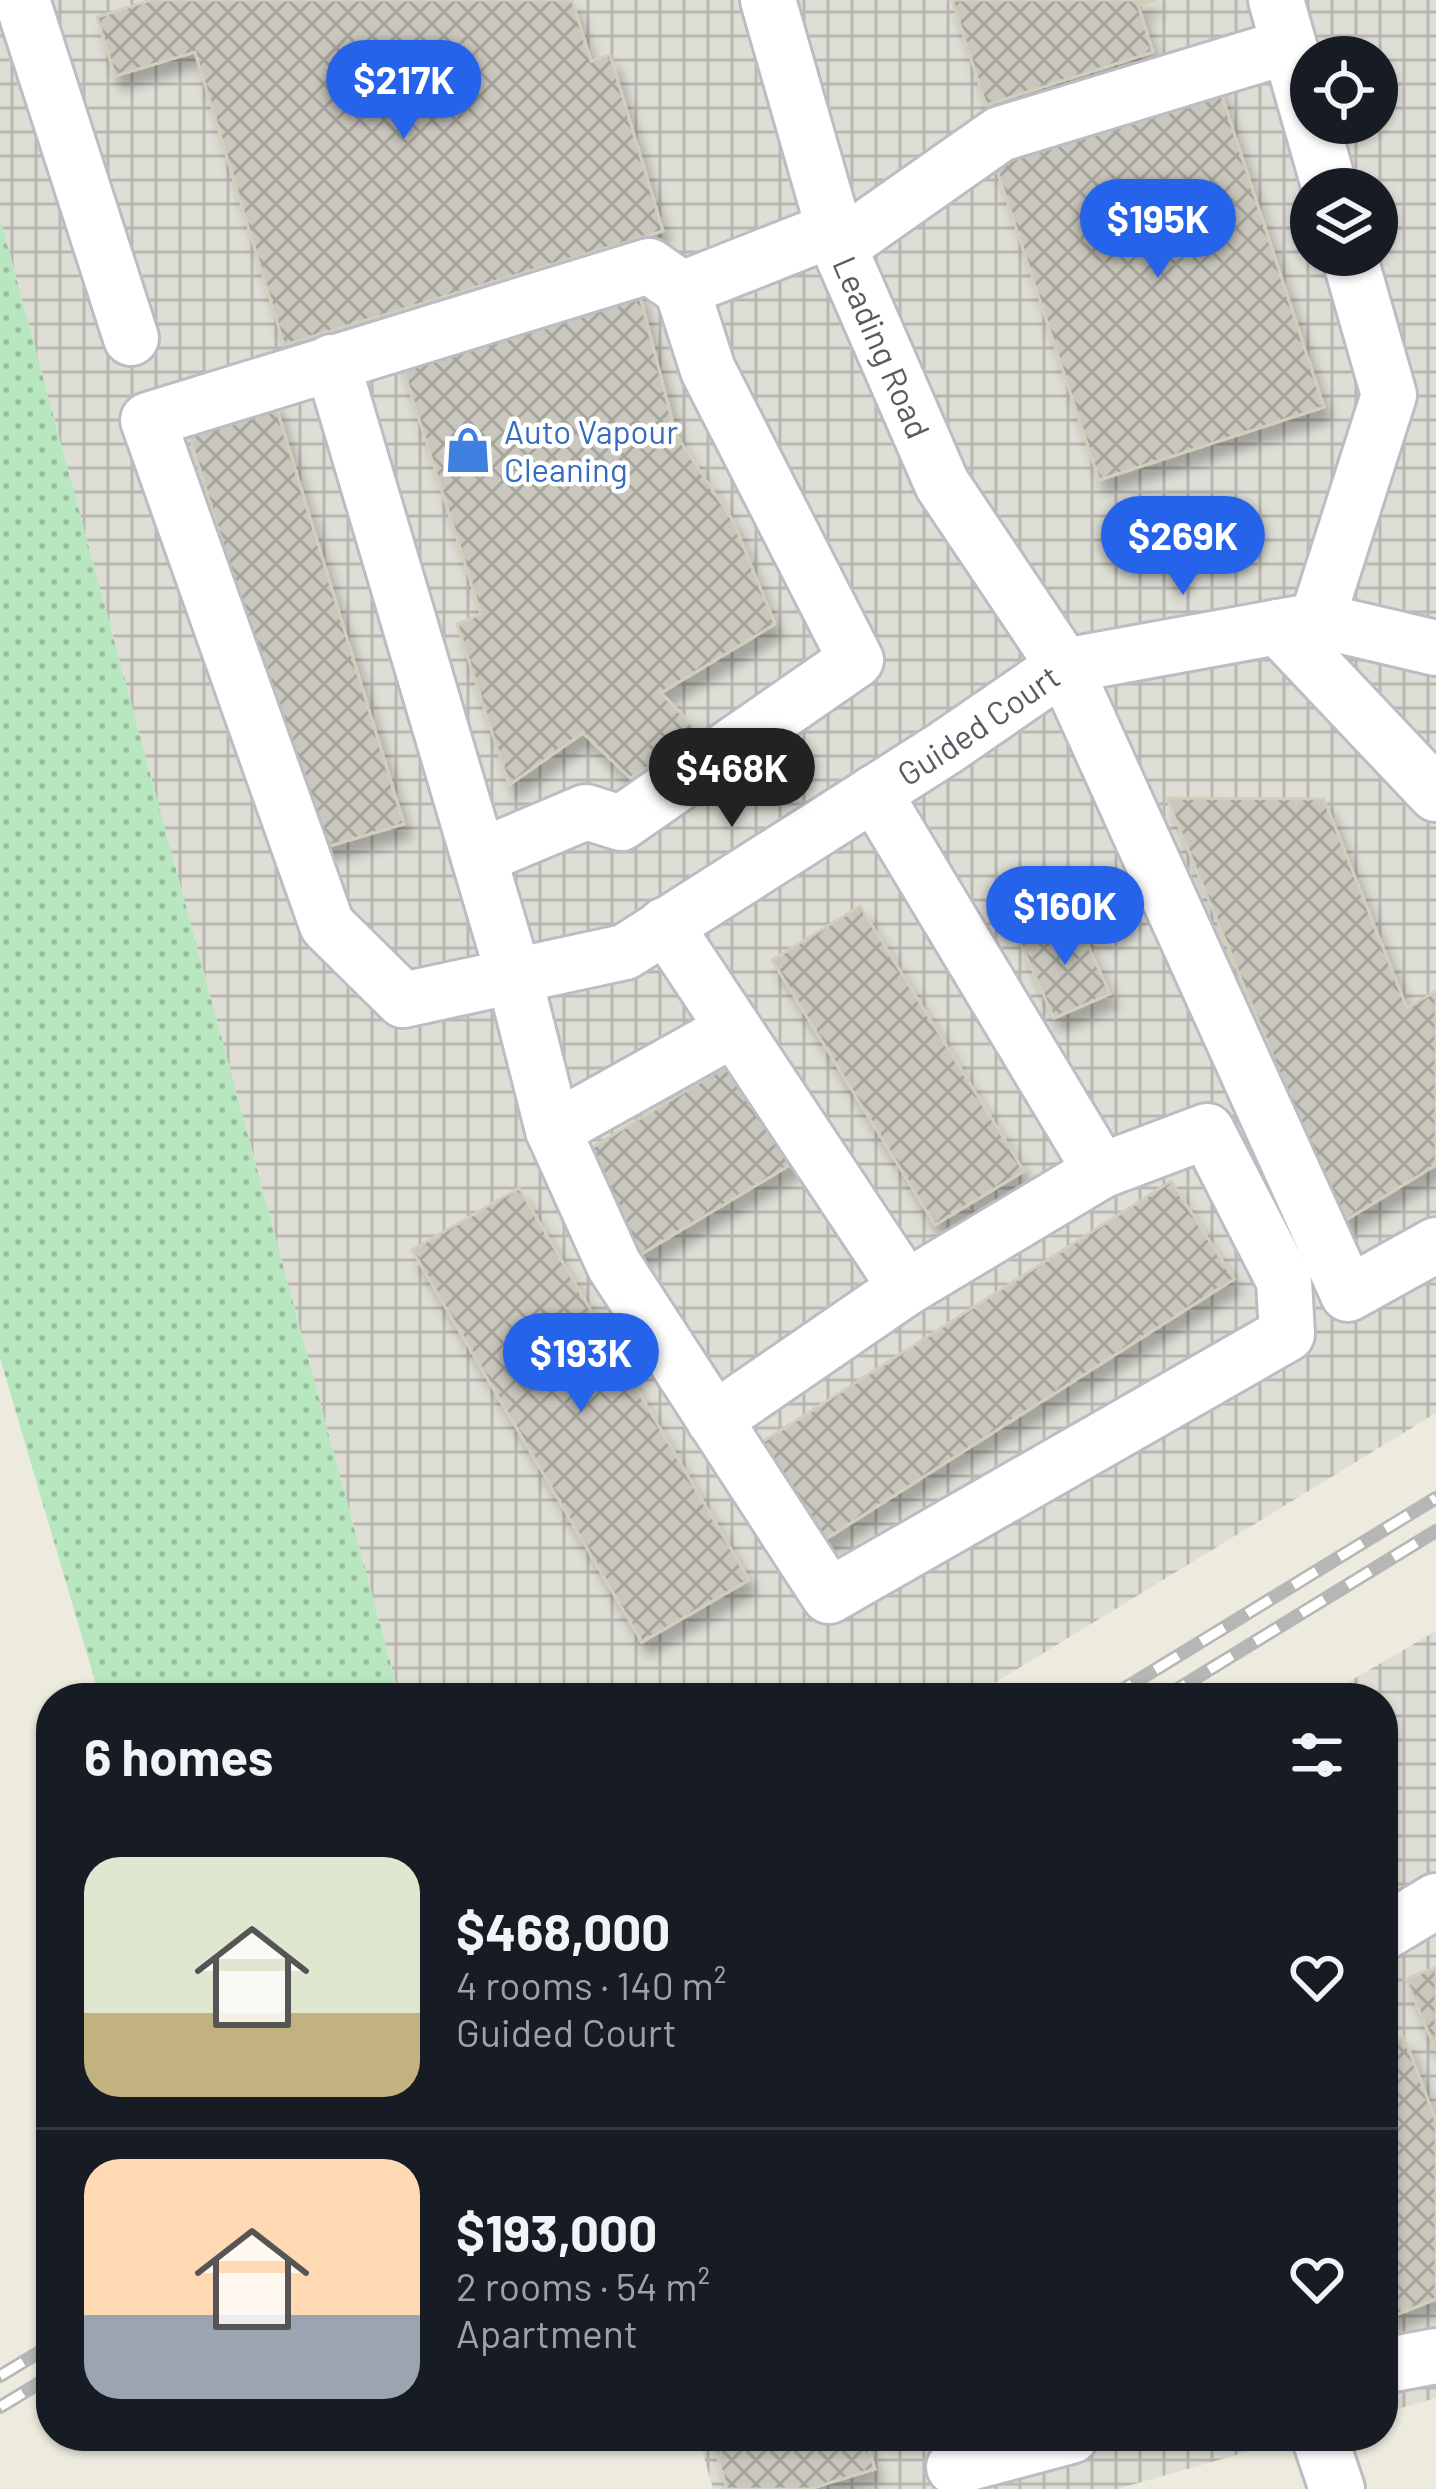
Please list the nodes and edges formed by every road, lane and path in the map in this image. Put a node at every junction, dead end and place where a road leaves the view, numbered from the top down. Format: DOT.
graph roads {
  1 [pos="22,0"];
  2 [pos="768,0"];
  3 [pos="1282,23"];
  4 [pos="1324,168"];
  5 [pos="837,238"];
  6 [pos="1355,276"];
  7 [pos="682,289"];
  8 [pos="131,338"];
  9 [pos="332,362"];
  10 [pos="1298,623"];
  11 [pos="1436,649"];
  12 [pos="1064,666"];
  13 [pos="874,793"];
  14 [pos="1436,794"];
  15 [pos="479,856"];
  16 [pos="665,925"];
  17 [pos="514,976"];
  18 [pos="734,1029"];
  19 [pos="554,1130"];
  20 [pos="1100,1171"];
  21 [pos="1436,1245"];
  22 [pos="907,1288"];
  23 [pos="714,1420"];
  24 [pos="1436,1901"];
  25 [pos="1398,1924"];
  26 [pos="1436,2356"];
  27 [pos="1398,2363"];
  28 [pos="1014,2451"];
  29 [pos="1324,2451"];
  30 [pos="954,2467"];
  31 [pos="1337,2489"];
  1 -- 8 [label="street"];
  2 -- 5 [label="street, Leading Road"];
  3 -- 4 [label="street"];
  3 -- 5 [label="street"];
  5 -- 7 [label="street"];
  5 -- 12 [label="street, Leading Road"];
  6 -- 10 [label="street"];
  7 -- 9 [label="street"];
  7 -- 15 [label="street"];
  9 -- 15 [label="street"];
  9 -- 17 [label="street, Guided Court"];
  10 -- 11 [label="street"];
  10 -- 12 [label="street, Guided Court"];
  10 -- 14 [label="street"];
  12 -- 13 [label="street, Guided Court"];
  12 -- 21 [label="street, Leading Road"];
  13 -- 16 [label="street, Guided Court"];
  13 -- 20 [label="street"];
  15 -- 17 [label="street"];
  16 -- 17 [label="street, Guided Court"];
  16 -- 18 [label="street"];
  17 -- 19 [label="street"];
  18 -- 19 [label="street"];
  18 -- 22 [label="street"];
  19 -- 23 [label="street"];
  20 -- 22 [label="street"];
  20 -- 23 [label="street"];
  22 -- 23 [label="street"];
  24 -- 25 [label="street"];
  26 -- 27 [label="street"];
  28 -- 30 [label="street"];
  29 -- 31 [label="street"];
}
